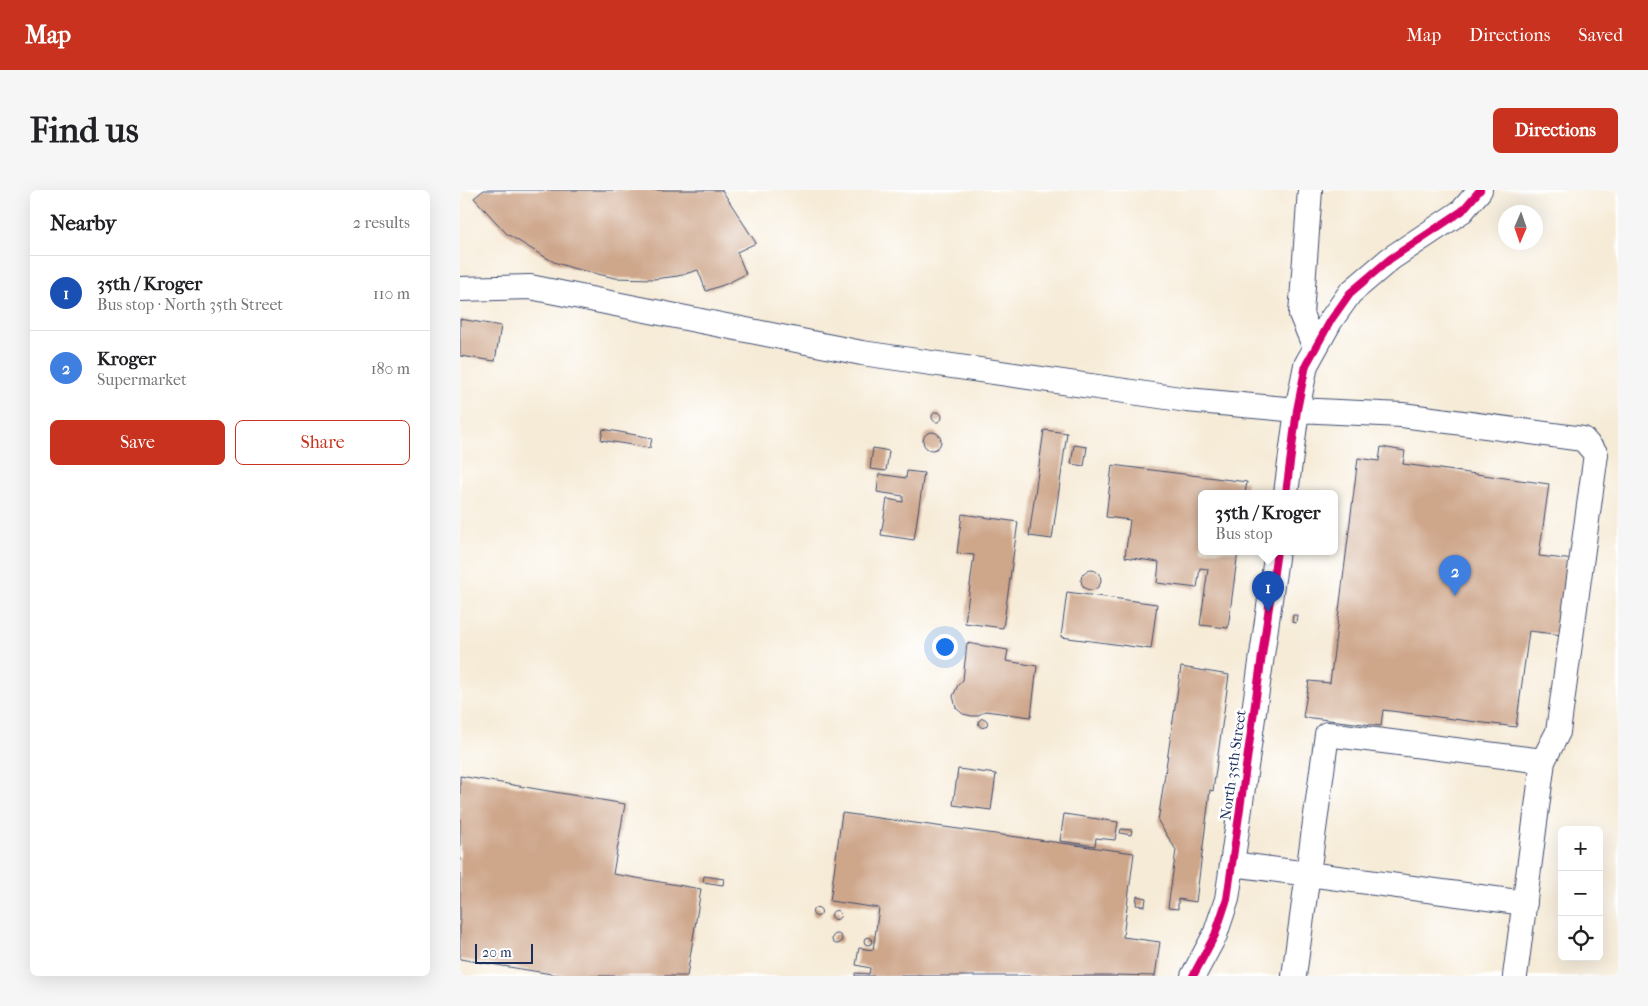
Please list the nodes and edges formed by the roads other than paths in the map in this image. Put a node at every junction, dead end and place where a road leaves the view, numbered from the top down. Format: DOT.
graph roads {
  1 [pos="1310,190"];
  2 [pos="1480,190"];
  3 [pos="460,289"];
  4 [pos="1315,348"];
  5 [pos="1297,410"];
  6 [pos="1286,490"];
  7 [pos="1276,555"];
  8 [pos="1543,761"];
  9 [pos="1233,864"];
  10 [pos="1308,874"];
  11 [pos="1524,903"];
  12 [pos="1193,976"];
  13 [pos="1294,976"];
  14 [pos="1515,976"];
  1 -- 4 [label="street"];
  2 -- 4 [label="street"];
  3 -- 5 [label="street"];
  4 -- 5 [label="street"];
  5 -- 6 [label="street"];
  5 -- 8 [label="street"];
  7 -- 9 [label="street, North 35th Street"];
  8 -- 10 [label="street"];
  8 -- 11 [label="street"];
  9 -- 10 [label="street"];
  9 -- 12 [label="street, North 35th Street"];
  10 -- 11 [label="street"];
  10 -- 13 [label="street"];
  11 -- 14 [label="street"];
}
